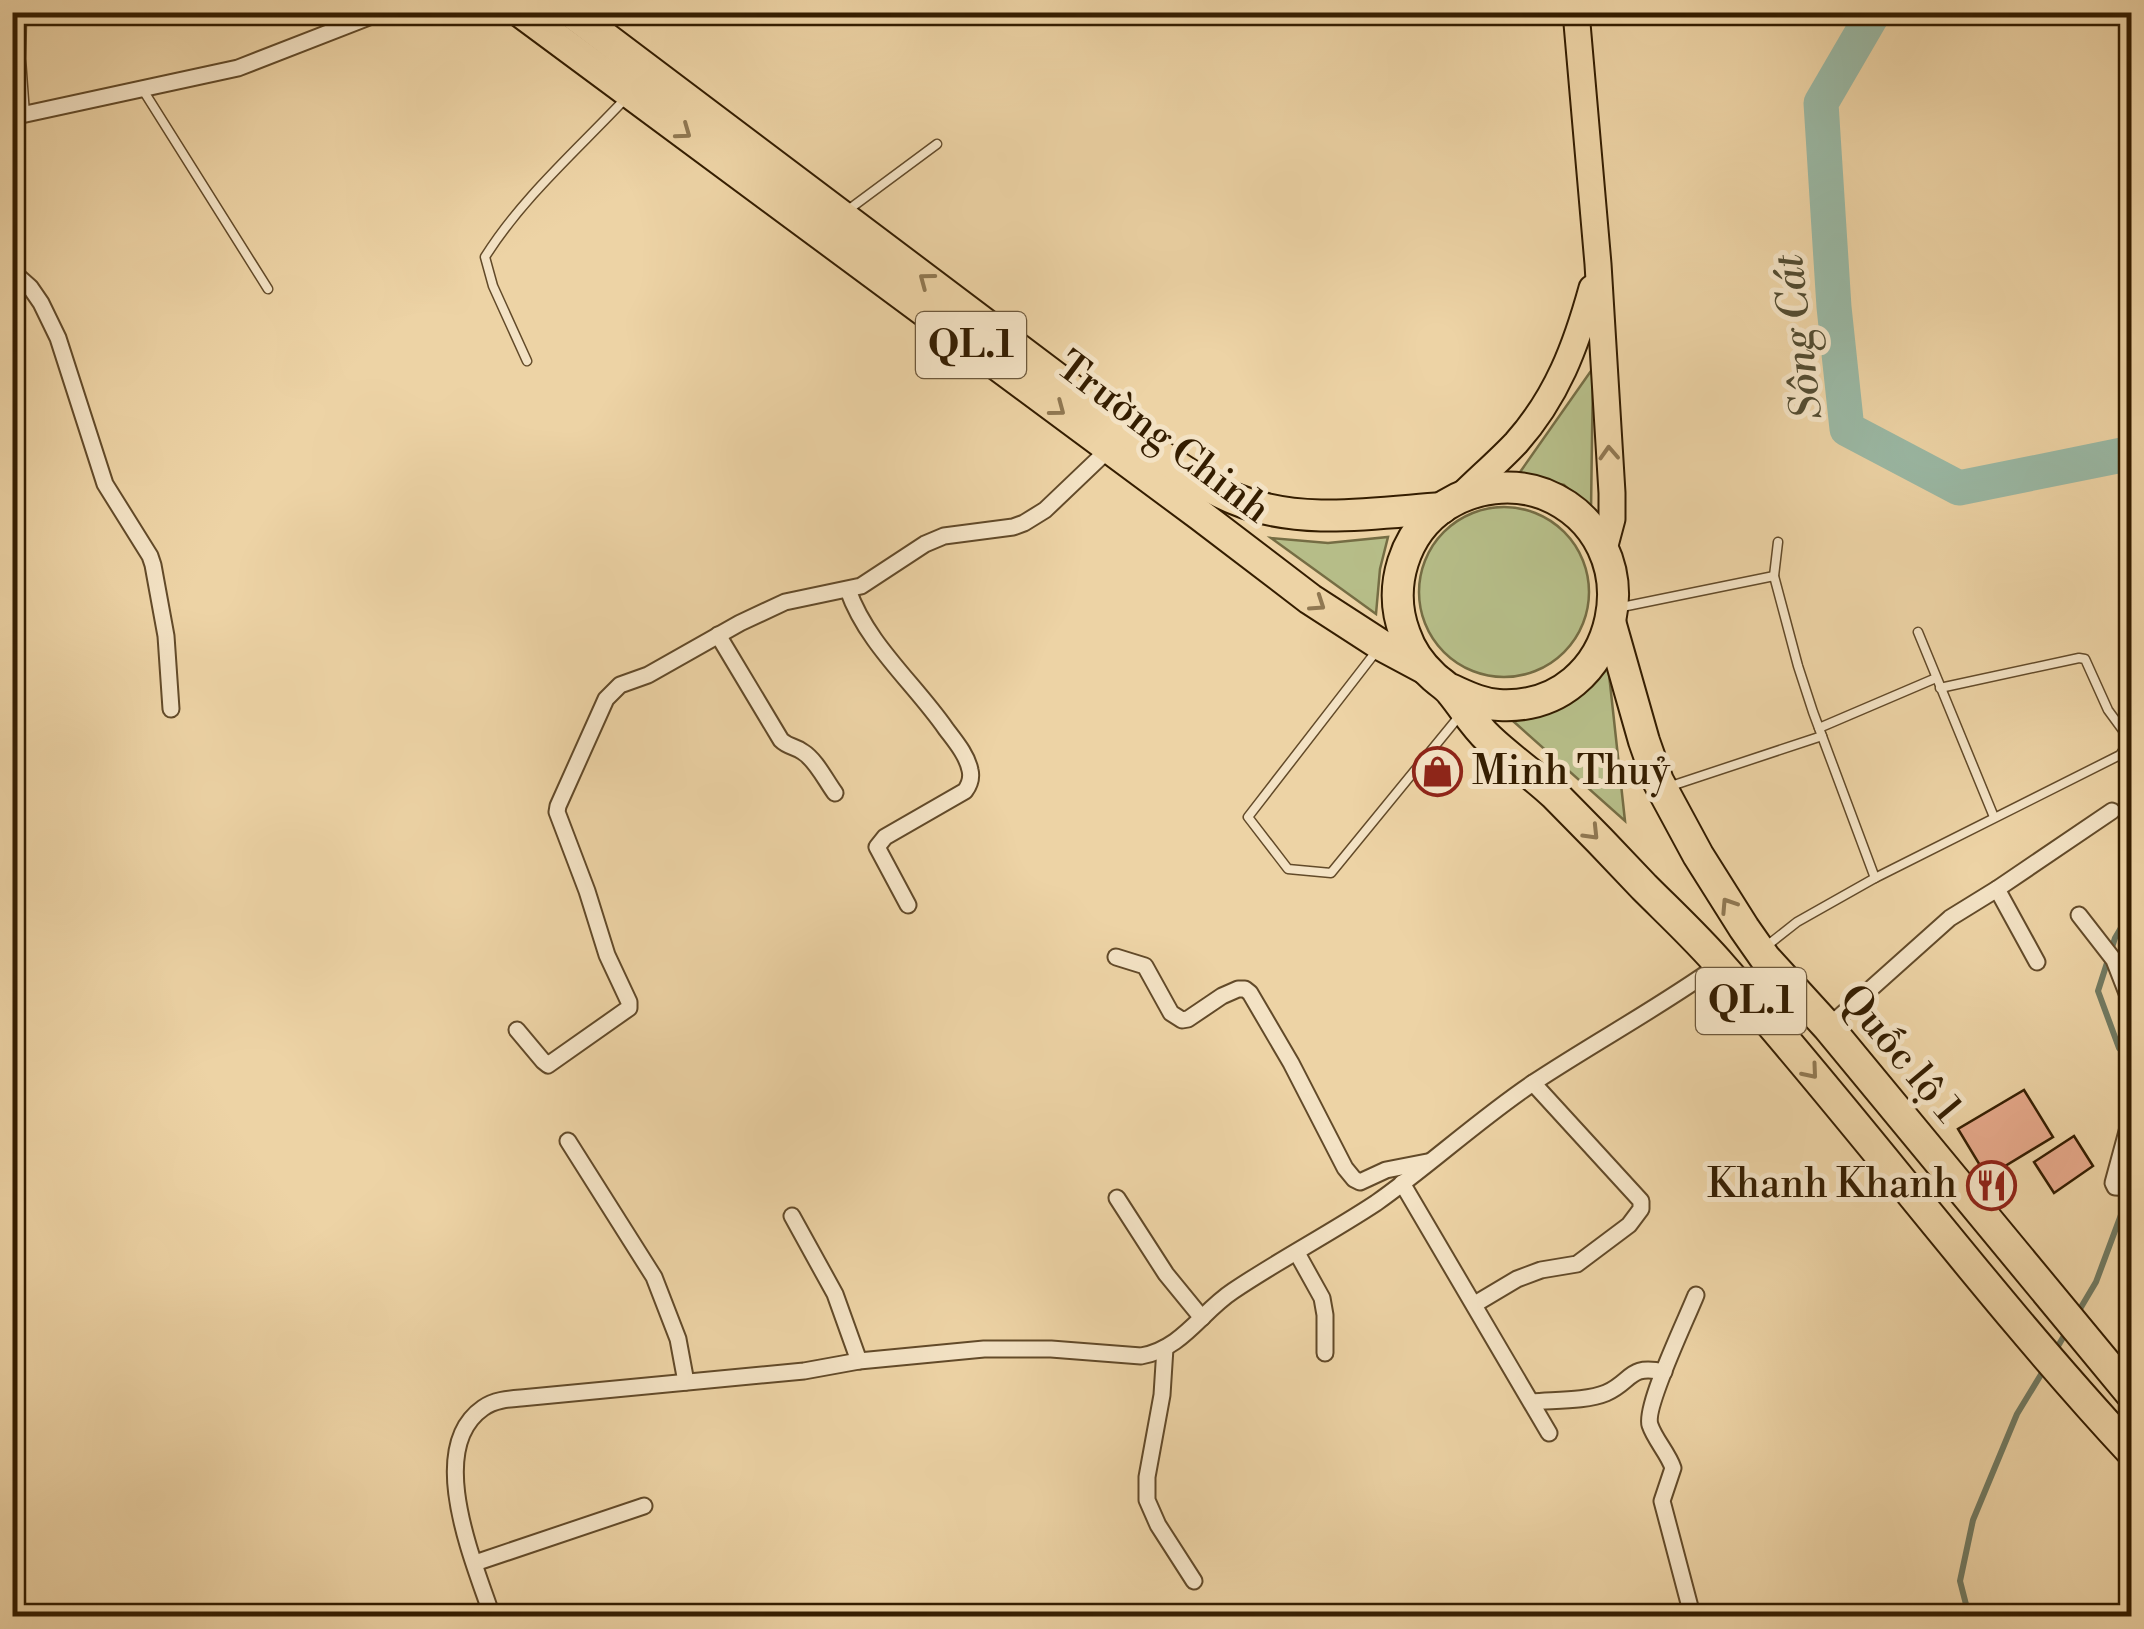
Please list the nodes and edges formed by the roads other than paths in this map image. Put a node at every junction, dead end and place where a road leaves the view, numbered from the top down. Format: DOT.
graph roads {
  1 [pos="22,12"];
  2 [pos="382,12"];
  3 [pos="521,12"];
  4 [pos="571,12"];
  5 [pos="1576,12"];
  6 [pos="143,90"];
  7 [pos="631,93"];
  8 [pos="16,117"];
  9 [pos="937,144"];
  10 [pos="840,215"];
  11 [pos="1598,264"];
  12 [pos="12,272"];
  13 [pos="268,288"];
  14 [pos="527,361"];
  15 [pos="1110,448"];
  16 [pos="1450,503"];
  17 [pos="1778,542"];
  18 [pos="1604,549"];
  19 [pos="1774,576"];
  20 [pos="848,590"];
  21 [pos="1612,616"];
  22 [pos="1918,632"];
  23 [pos="718,635"];
  24 [pos="1382,645"];
  25 [pos="1936,678"];
  26 [pos="1940,688"];
  27 [pos="1447,690"];
  28 [pos="171,708"];
  29 [pos="1820,732"];
  30 [pos="1662,790"];
  31 [pos="836,793"];
  32 [pos="2112,810"];
  33 [pos="1994,817"];
  34 [pos="1875,878"];
  35 [pos="1997,889"];
  36 [pos="908,906"];
  37 [pos="2080,914"];
  38 [pos="1760,951"];
  39 [pos="1116,957"];
  40 [pos="2037,962"];
  41 [pos="1720,964"];
  42 [pos="2132,1006"];
  43 [pos="1828,1027"];
  44 [pos="517,1030"];
  45 [pos="1533,1083"];
  46 [pos="2132,1113"];
  47 [pos="568,1141"];
  48 [pos="1432,1161"];
  49 [pos="1402,1183"];
  50 [pos="2132,1188"];
  51 [pos="1117,1198"];
  52 [pos="792,1216"];
  53 [pos="1297,1253"];
  54 [pos="1696,1296"];
  55 [pos="1474,1304"];
  56 [pos="1202,1318"];
  57 [pos="1165,1348"];
  58 [pos="1325,1352"];
  59 [pos="859,1361"];
  60 [pos="1664,1372"];
  61 [pos="686,1382"];
  62 [pos="2132,1396"];
  63 [pos="1532,1402"];
  64 [pos="1549,1433"];
  65 [pos="2132,1452"];
  66 [pos="644,1506"];
  67 [pos="475,1564"];
  68 [pos="1194,1580"];
  69 [pos="492,1616"];
  70 [pos="1689,1616"];
  1 -- 8 [label="lane"];
  2 -- 6 [label="street"];
  3 -- 7 [label="highway, Trường Chinh / QL.1"];
  4 -- 10 [label="highway, Trường Chinh / QL.1"];
  5 -- 11 [label="main road"];
  6 -- 8 [label="street"];
  6 -- 13 [label="lane"];
  7 -- 14 [label="lane"];
  7 -- 15 [label="highway, Trường Chinh / QL.1, one-way"];
  9 -- 10 [label="lane"];
  16 -- 10 [label="highway, Trường Chinh / QL.1, one-way"];
  11 -- 16 [label="main road"];
  18 -- 11 [label="main road, one-way"];
  12 -- 28 [label="street"];
  15 -- 20 [label="street"];
  15 -- 24 [label="highway, Trường Chinh / QL.1, one-way"];
  16 -- 18 [label="highway, QL.1"];
  16 -- 27 [label="highway, QL.1"];
  17 -- 19 [label="lane"];
  18 -- 21 [label="highway, QL.1"];
  19 -- 21 [label="lane"];
  19 -- 29 [label="lane"];
  20 -- 23 [label="street"];
  20 -- 36 [label="street"];
  21 -- 27 [label="highway, QL.1"];
  21 -- 30 [label="highway, Quốc lộ 1 / QL.1"];
  22 -- 25 [label="lane"];
  23 -- 31 [label="street"];
  23 -- 44 [label="street"];
  24 -- 27 [label="highway, Trường Chinh / QL.1"];
  24 -- 27 [label="lane"];
  25 -- 26 [label="lane"];
  25 -- 29 [label="lane"];
  26 -- 33 [label="lane"];
  26 -- 33 [label="lane"];
  27 -- 41 [label="highway, Quốc lộ 1 / QL.1, one-way"];
  29 -- 30 [label="lane"];
  29 -- 34 [label="lane"];
  38 -- 30 [label="highway, Quốc lộ 1 / QL.1, one-way"];
  32 -- 35 [label="street"];
  33 -- 34 [label="lane"];
  34 -- 38 [label="lane"];
  35 -- 40 [label="street"];
  35 -- 43 [label="street"];
  37 -- 42 [label="street"];
  38 -- 43 [label="highway, Quốc lộ 1 / QL.1"];
  39 -- 48 [label="street"];
  41 -- 45 [label="street"];
  41 -- 65 [label="highway, Quốc lộ 1 / QL.1, one-way"];
  43 -- 62 [label="highway, Quốc lộ 1 / QL.1"];
  45 -- 48 [label="street"];
  45 -- 55 [label="street"];
  46 -- 50 [label="street"];
  47 -- 61 [label="street"];
  48 -- 49 [label="street"];
  49 -- 53 [label="street"];
  49 -- 55 [label="street"];
  51 -- 56 [label="street"];
  52 -- 59 [label="street"];
  53 -- 56 [label="street"];
  53 -- 58 [label="street"];
  54 -- 60 [label="street"];
  55 -- 63 [label="street"];
  56 -- 57 [label="street"];
  57 -- 59 [label="street"];
  57 -- 68 [label="street"];
  59 -- 61 [label="street"];
  60 -- 63 [label="street"];
  60 -- 70 [label="street"];
  61 -- 67 [label="street"];
  63 -- 64 [label="street"];
  66 -- 67 [label="street"];
  67 -- 69 [label="street"];
}
